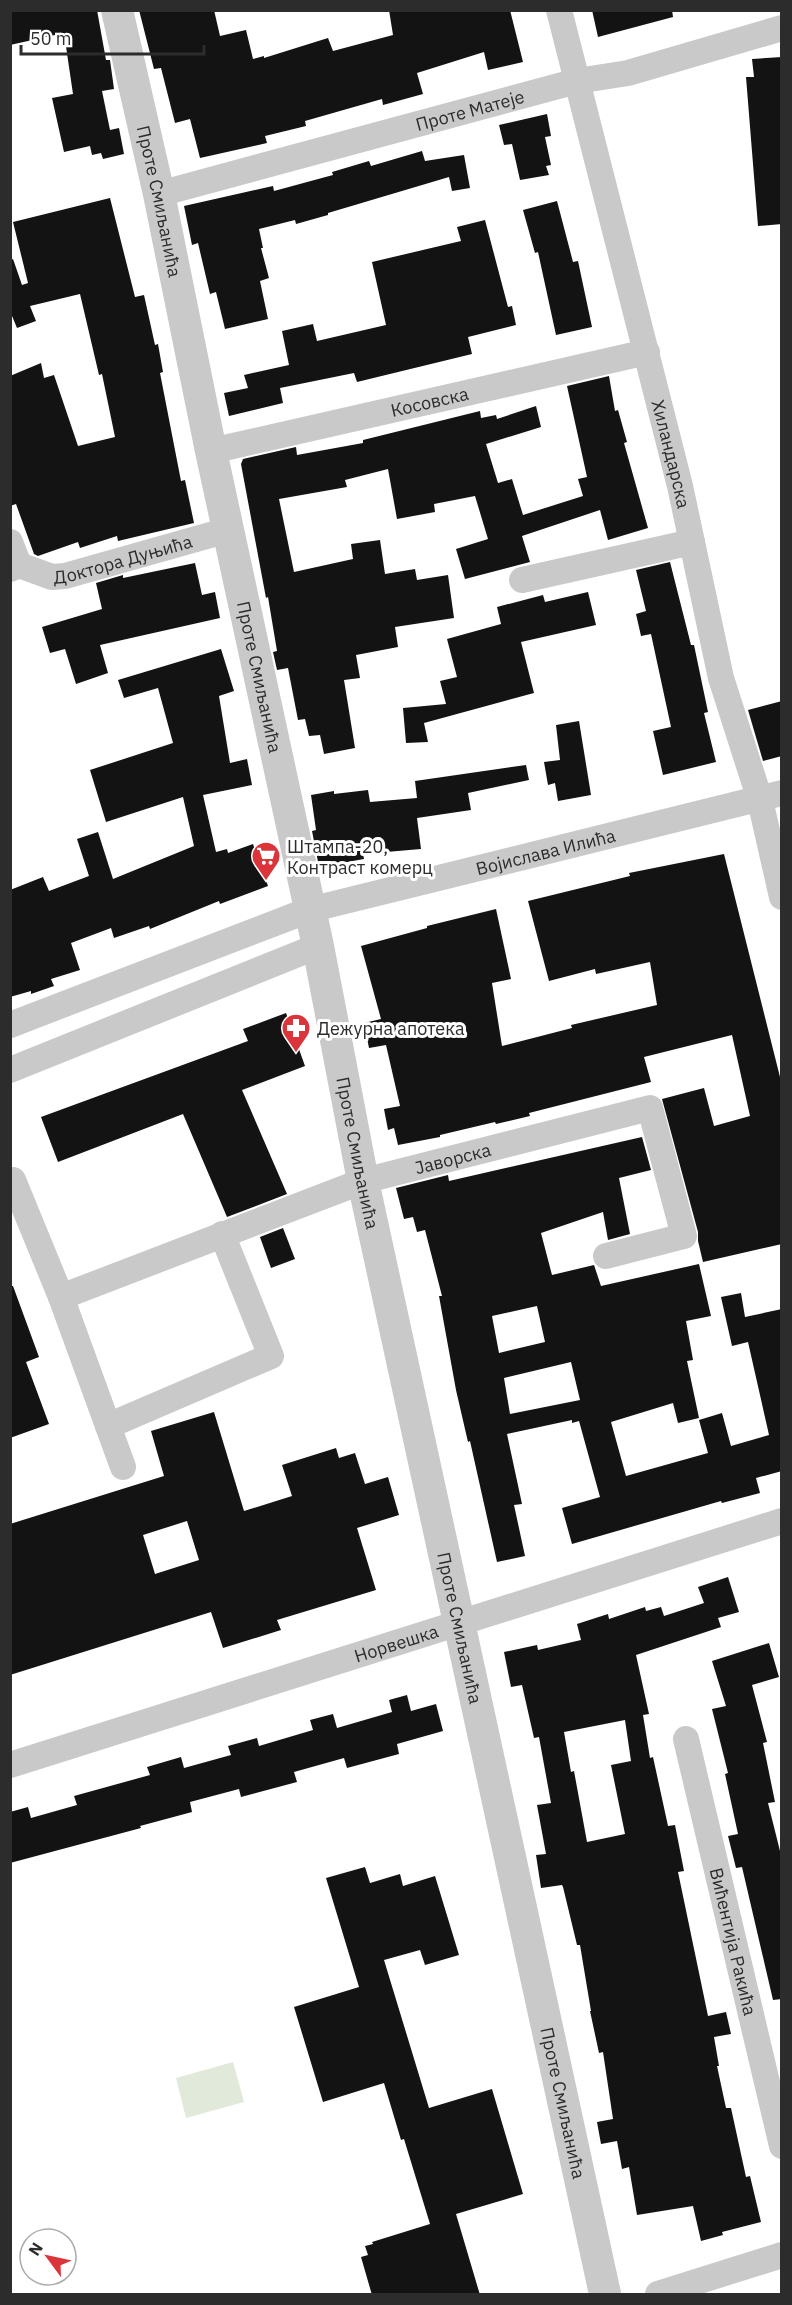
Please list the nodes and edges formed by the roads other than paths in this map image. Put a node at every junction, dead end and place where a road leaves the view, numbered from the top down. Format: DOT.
graph roads {
  1 [pos="117,10"];
  2 [pos="559,10"];
  3 [pos="782,28"];
  4 [pos="577,81"];
  5 [pos="159,194"];
  6 [pos="647,352"];
  7 [pos="211,451"];
  8 [pos="228,530"];
  9 [pos="692,542"];
  10 [pos="13,559"];
  11 [pos="522,580"];
  12 [pos="771,796"];
  13 [pos="782,897"];
  14 [pos="309,910"];
  15 [pos="318,946"];
  16 [pos="10,1025"];
  17 [pos="10,1070"];
  18 [pos="11,1178"];
  19 [pos="363,1181"];
  20 [pos="222,1234"];
  21 [pos="606,1256"];
  22 [pos="61,1297"];
  23 [pos="108,1425"];
  24 [pos="123,1467"];
  25 [pos="782,1521"];
  26 [pos="459,1624"];
  27 [pos="686,1739"];
  28 [pos="10,1765"];
  29 [pos="782,2146"];
  30 [pos="782,2255"];
  31 [pos="605,2295"];
  32 [pos="658,2295"];
  1 -- 5 [label="street, Проте Смиљанића"];
  2 -- 4 [label="street, Хиландарска"];
  3 -- 4 [label="street, Проте Матеје"];
  4 -- 5 [label="street, Проте Матеје"];
  4 -- 6 [label="street, Хиландарска"];
  5 -- 7 [label="street, Проте Смиљанића"];
  6 -- 7 [label="street, Косовска"];
  6 -- 9 [label="street, Хиландарска"];
  7 -- 8 [label="street, Проте Смиљанића"];
  8 -- 10 [label="street, Доктора Дуњића"];
  8 -- 14 [label="street, Проте Смиљанића"];
  9 -- 11 [label="street"];
  9 -- 12 [label="street, Хиландарска"];
  12 -- 13 [label="street, Хиландарска"];
  12 -- 14 [label="street, Војислава Илића"];
  14 -- 15 [label="street, Проте Смиљанића"];
  14 -- 16 [label="street, Војислава Илића"];
  15 -- 17 [label="street"];
  15 -- 19 [label="street, Проте Смиљанића"];
  18 -- 22 [label="street"];
  19 -- 20 [label="street, Јаворска"];
  19 -- 21 [label="street, Јаворска"];
  19 -- 26 [label="street, Проте Смиљанића"];
  20 -- 22 [label="street, Јаворска"];
  20 -- 23 [label="street"];
  22 -- 23 [label="street"];
  23 -- 24 [label="street"];
  25 -- 26 [label="street, Норвешка"];
  26 -- 28 [label="street, Норвешка"];
  26 -- 31 [label="street, Проте Смиљанића"];
  27 -- 29 [label="street, Вићентија Ракића"];
  30 -- 32 [label="street"];
}
